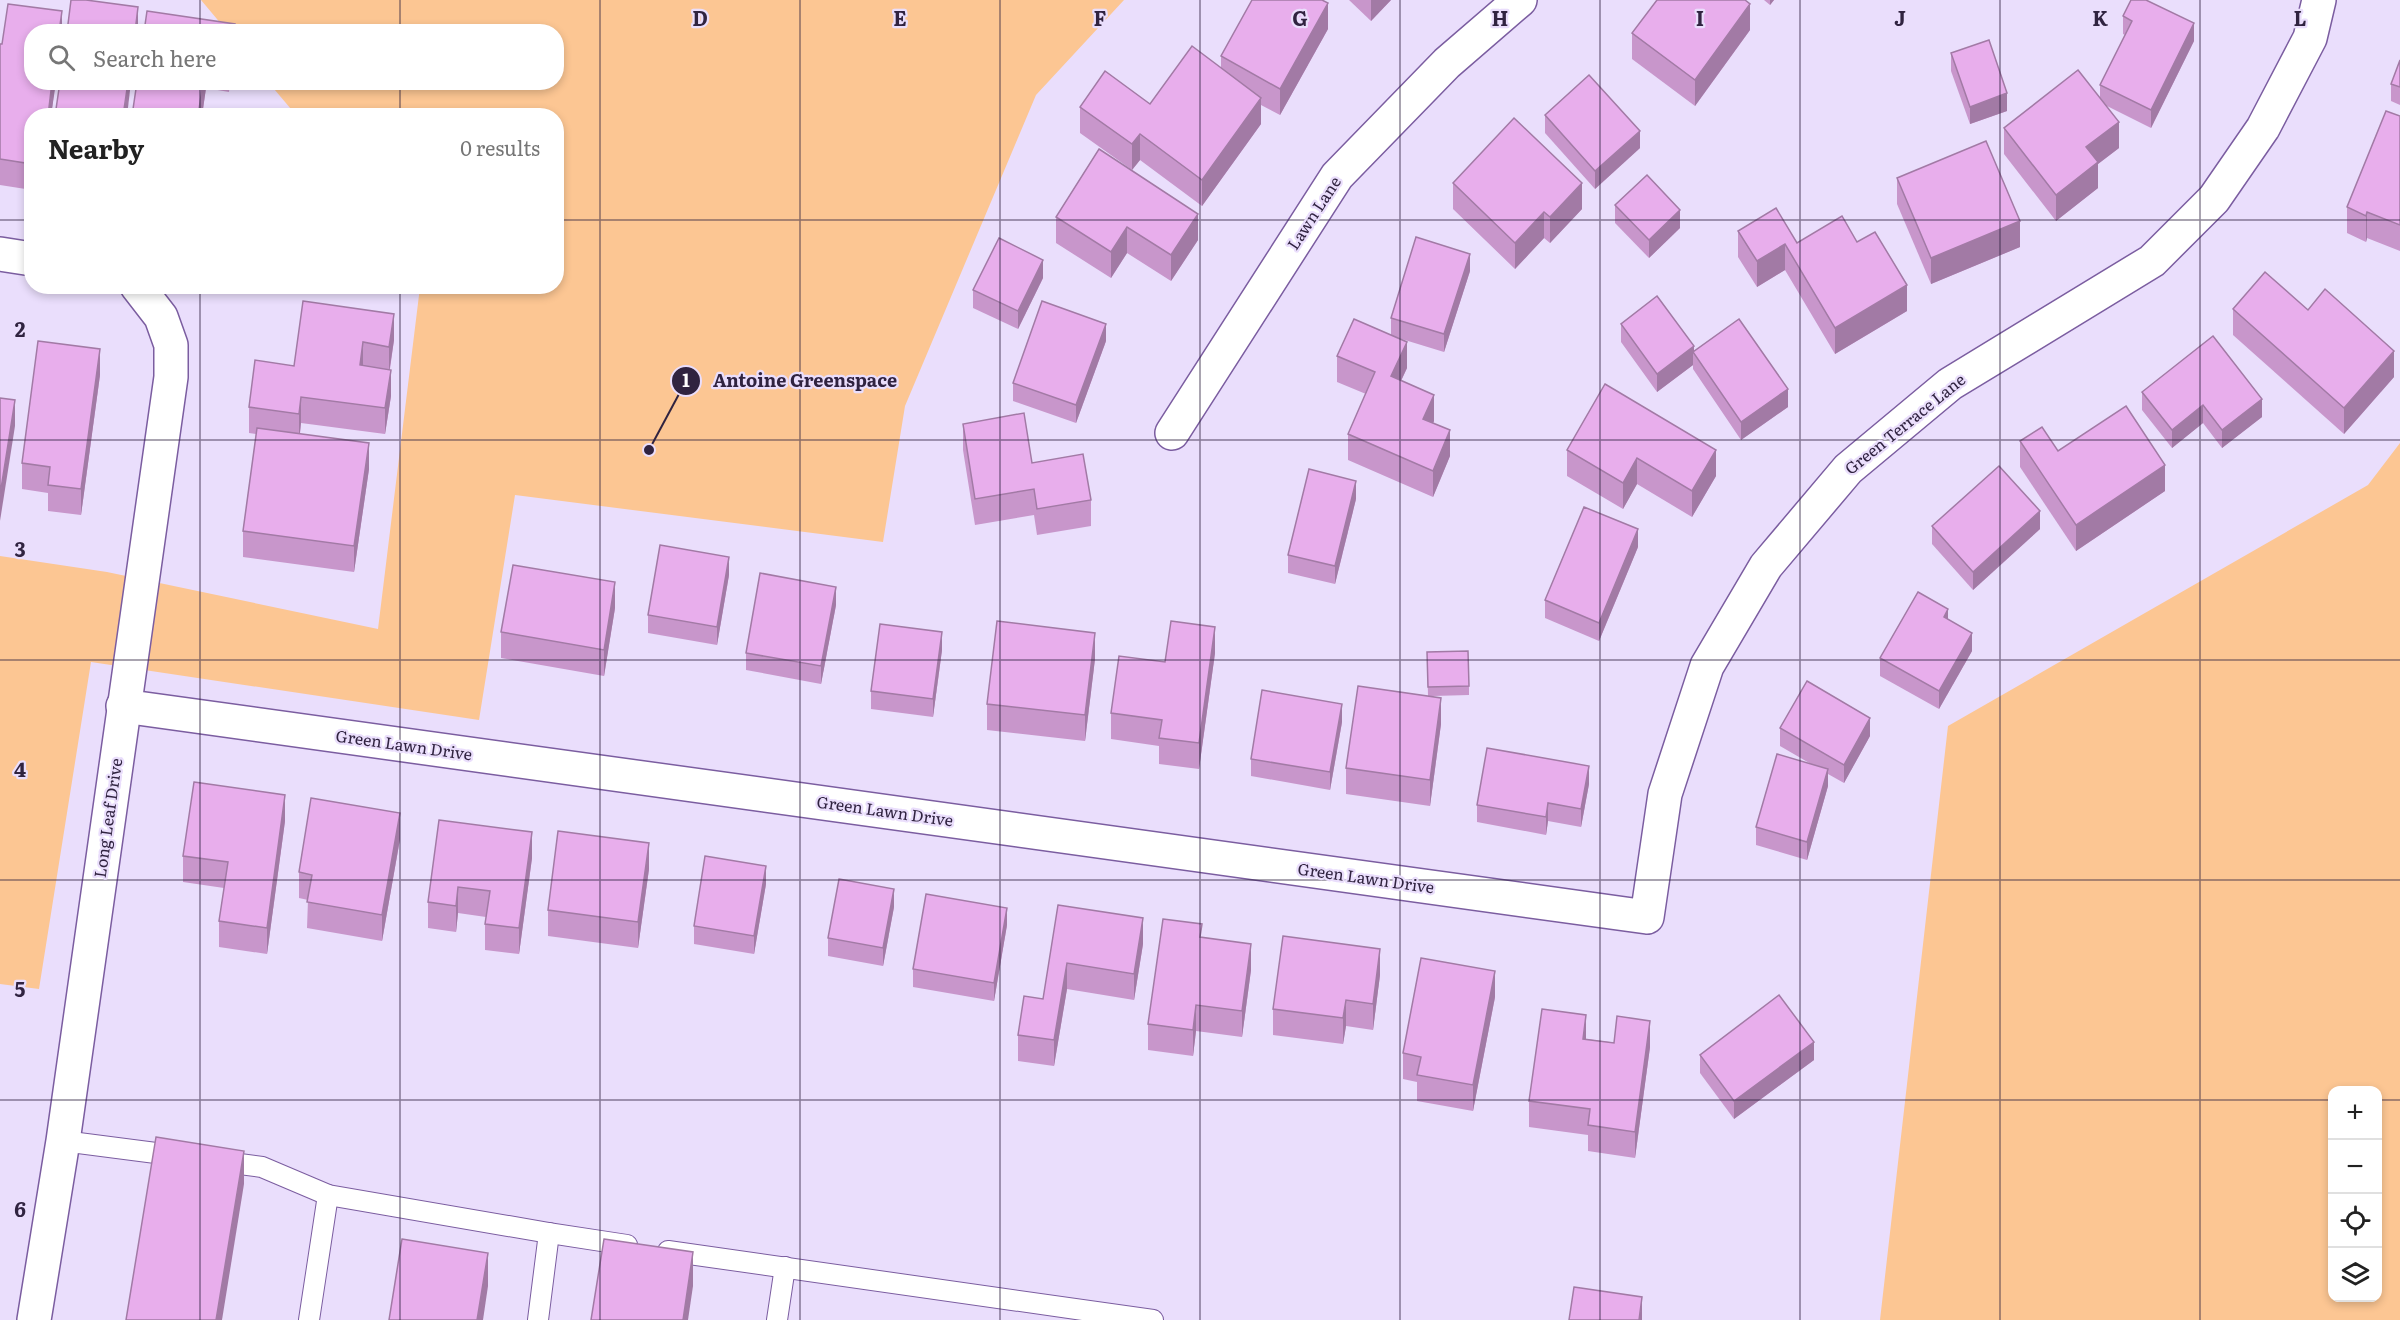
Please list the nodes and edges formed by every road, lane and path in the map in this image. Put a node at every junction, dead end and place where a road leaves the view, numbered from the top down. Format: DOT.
graph roads {
  1 [pos="1520,0"];
  2 [pos="2319,0"];
  3 [pos="0,254"];
  4 [pos="24,258"];
  5 [pos="143,294"];
  6 [pos="1172,433"];
  7 [pos="123,706"];
  8 [pos="1647,917"];
  9 [pos="63,1141"];
  10 [pos="328,1195"];
  11 [pos="549,1233"];
  12 [pos="784,1267"];
  13 [pos="34,1320"];
  14 [pos="309,1320"];
  15 [pos="538,1320"];
  16 [pos="777,1320"];
  17 [pos="1153,1320"];
  1 -- 6 [label="street, Lawn Lane"];
  2 -- 8 [label="street, Green Terrace Lane"];
  3 -- 4 [label="street"];
  5 -- 7 [label="street, Long Leaf Drive"];
  7 -- 8 [label="street, Green Lawn Drive"];
  7 -- 9 [label="street, Long Leaf Drive"];
  9 -- 10 [label="lane"];
  9 -- 13 [label="street, Long Leaf Drive"];
  10 -- 11 [label="lane"];
  10 -- 14 [label="lane"];
  11 -- 12 [label="lane"];
  11 -- 15 [label="lane"];
  12 -- 16 [label="lane"];
  12 -- 17 [label="lane"];
}
